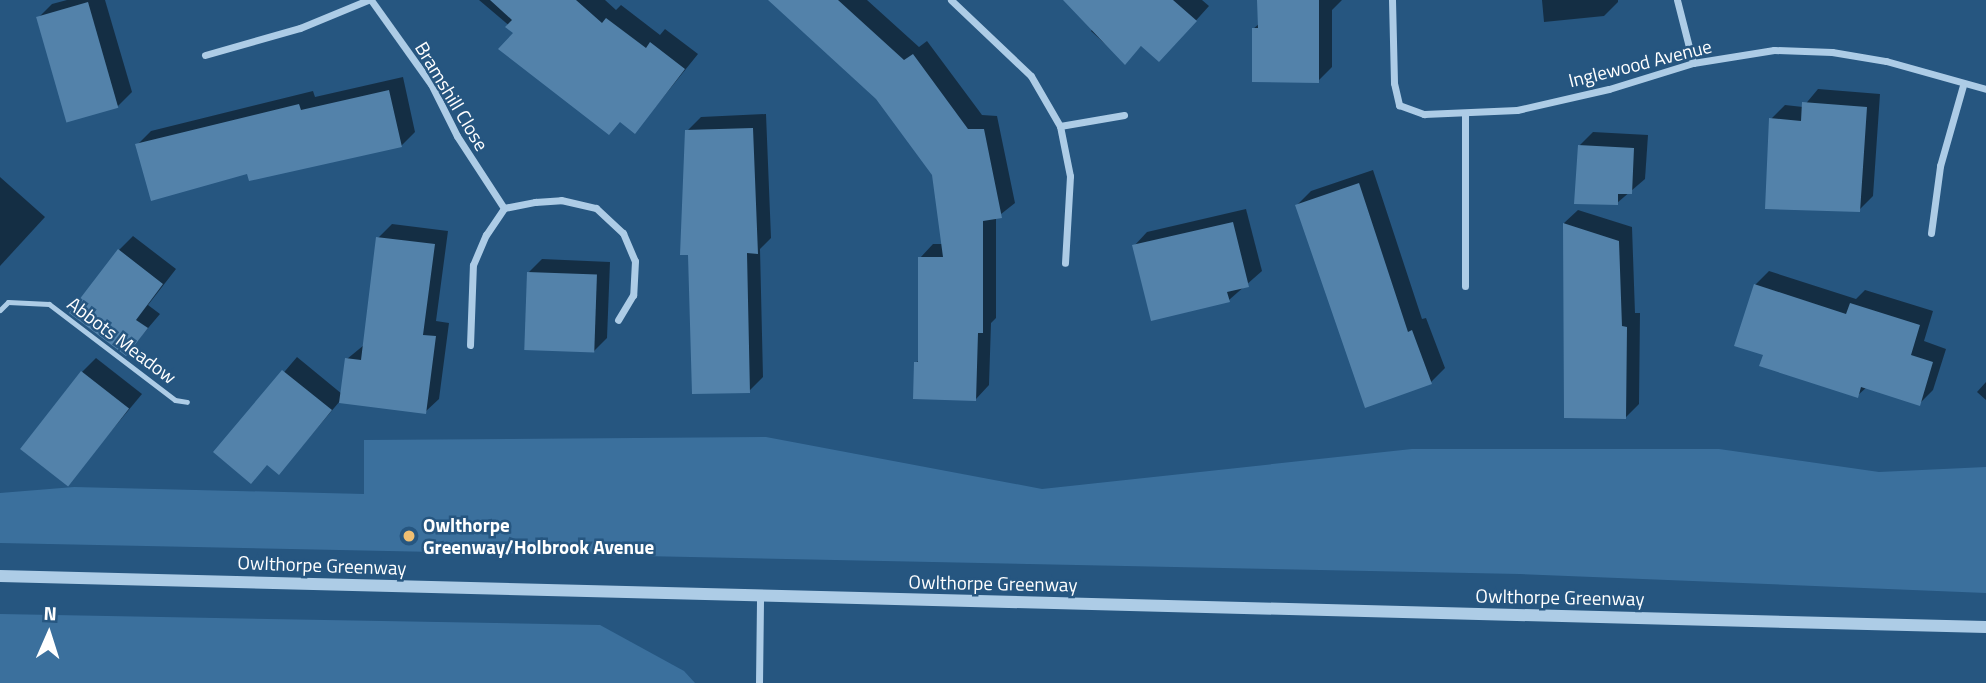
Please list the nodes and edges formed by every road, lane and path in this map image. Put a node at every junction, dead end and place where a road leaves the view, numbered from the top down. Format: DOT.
graph roads {
  1 [pos="370,0"];
  2 [pos="951,0"];
  3 [pos="1392,0"];
  4 [pos="1677,0"];
  5 [pos="205,55"];
  6 [pos="1693,63"];
  7 [pos="1963,85"];
  8 [pos="1986,89"];
  9 [pos="1124,115"];
  10 [pos="1465,115"];
  11 [pos="1060,126"];
  12 [pos="504,208"];
  13 [pos="1931,233"];
  14 [pos="1065,263"];
  15 [pos="1465,286"];
  16 [pos="0,310"];
  17 [pos="618,320"];
  18 [pos="470,345"];
  19 [pos="187,402"];
  20 [pos="0,576"];
  21 [pos="760,596"];
  22 [pos="1986,627"];
  23 [pos="760,683"];
  1 -- 5 [label="street, Bramshill Close"];
  1 -- 12 [label="street, Bramshill Close"];
  2 -- 11 [label="street"];
  3 -- 10 [label="street, Inglewood Avenue"];
  4 -- 6 [label="street"];
  6 -- 7 [label="street, Inglewood Avenue"];
  6 -- 10 [label="street, Inglewood Avenue"];
  7 -- 8 [label="street, Inglewood Avenue"];
  7 -- 13 [label="street"];
  9 -- 11 [label="street"];
  10 -- 15 [label="street"];
  11 -- 14 [label="street"];
  12 -- 17 [label="street"];
  12 -- 18 [label="street"];
  16 -- 19 [label="lane, Abbots Meadow"];
  20 -- 21 [label="street, Owlthorpe Greenway"];
  21 -- 22 [label="street, Owlthorpe Greenway"];
  21 -- 23 [label="street"];
}
